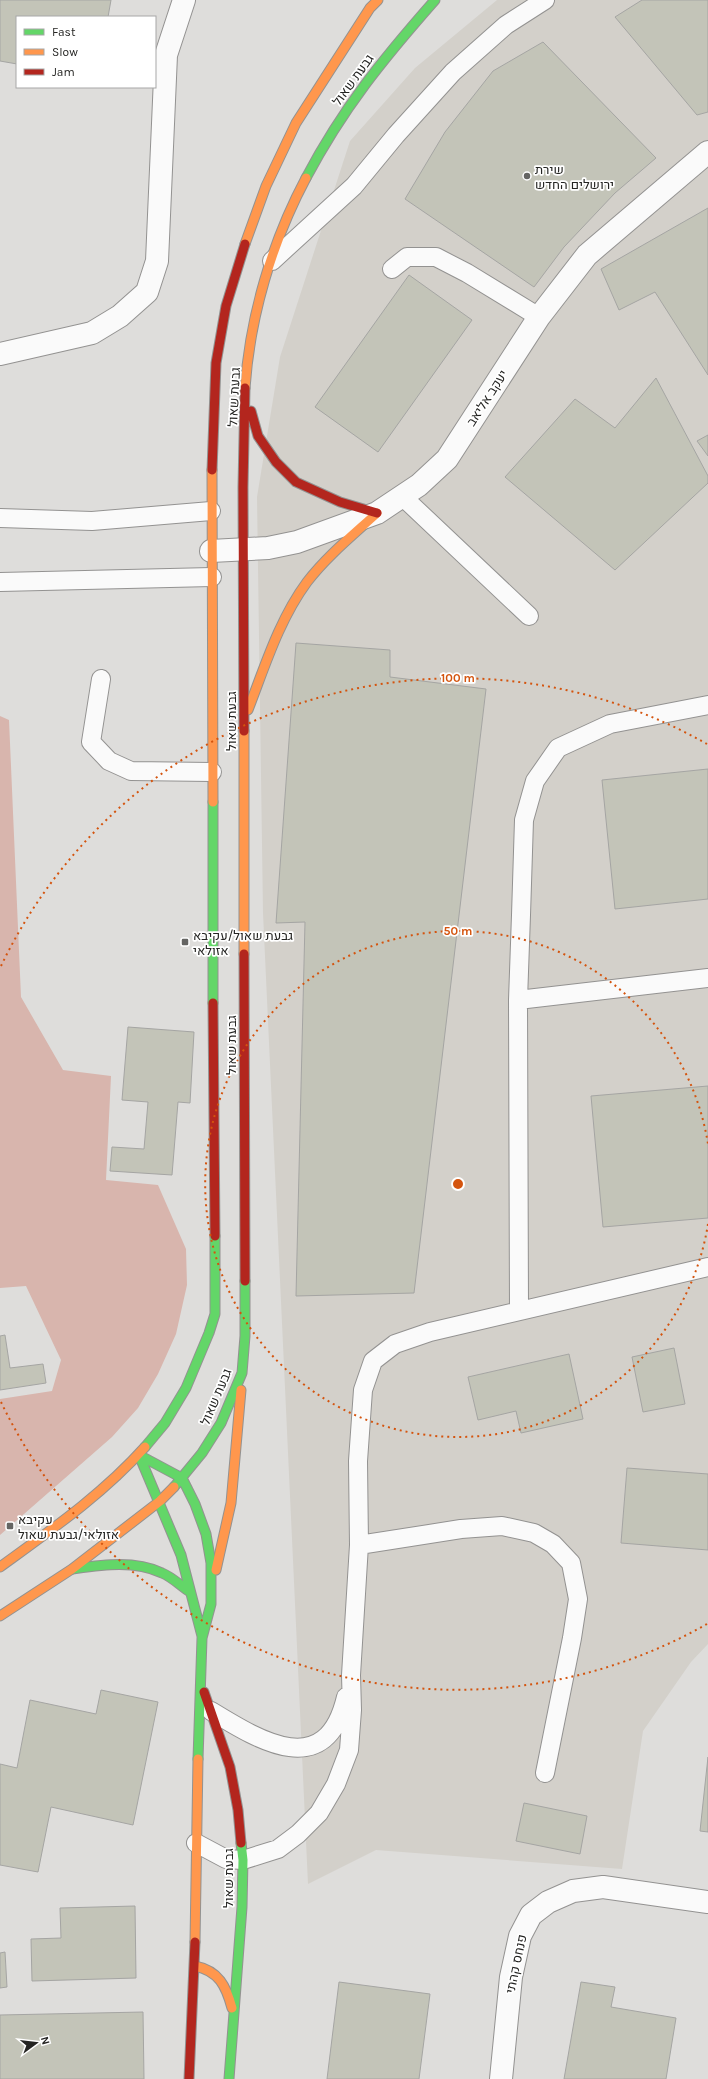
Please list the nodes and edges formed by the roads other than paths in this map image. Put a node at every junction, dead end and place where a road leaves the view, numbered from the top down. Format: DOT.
graph roads {
  1 [pos="184,0"];
  2 [pos="378,0"];
  3 [pos="435,0"];
  4 [pos="545,0"];
  5 [pos="708,152"];
  6 [pos="272,261"];
  7 [pos="392,269"];
  8 [pos="539,317"];
  9 [pos="0,354"];
  10 [pos="246,395"];
  11 [pos="403,497"];
  12 [pos="211,511"];
  13 [pos="377,513"];
  14 [pos="0,518"];
  15 [pos="243,550"];
  16 [pos="211,551"];
  17 [pos="212,577"];
  18 [pos="0,582"];
  19 [pos="529,616"];
  20 [pos="100,679"];
  21 [pos="708,705"];
  22 [pos="244,720"];
  23 [pos="212,772"];
  24 [pos="708,978"];
  25 [pos="518,1000"];
  26 [pos="708,1267"];
  27 [pos="519,1311"];
  28 [pos="242,1373"];
  29 [pos="139,1454"];
  30 [pos="182,1478"];
  31 [pos="160,1501"];
  32 [pos="359,1545"];
  33 [pos="0,1566"];
  34 [pos="72,1569"];
  35 [pos="212,1585"];
  36 [pos="190,1592"];
  37 [pos="0,1616"];
  38 [pos="202,1638"];
  39 [pos="351,1675"];
  40 [pos="200,1683"];
  41 [pos="211,1711"];
  42 [pos="545,1773"];
  43 [pos="196,1843"];
  44 [pos="243,1860"];
  45 [pos="708,1902"];
  46 [pos="195,1966"];
  47 [pos="233,2013"];
  48 [pos="189,2079"];
  49 [pos="229,2079"];
  50 [pos="501,2079"];
  1 -- 9 [label="street"];
  2 -- 12 [label="street, גבעת שאול"];
  3 -- 6 [label="street, גבעת שאול"];
  4 -- 6 [label="lane"];
  5 -- 8 [label="street, יעקב אליאב"];
  6 -- 10 [label="street, גבעת שאול"];
  7 -- 8 [label="lane"];
  8 -- 11 [label="street, יעקב אליאב"];
  10 -- 13 [label="street"];
  10 -- 15 [label="street, גבעת שאול"];
  11 -- 13 [label="street, יעקב אליאב"];
  11 -- 19 [label="lane"];
  12 -- 14 [label="lane"];
  12 -- 16 [label="street, גבעת שאול"];
  13 -- 15 [label="street, יעקב אליאב"];
  13 -- 22 [label="street"];
  15 -- 16 [label="street, יעקב אליאב"];
  15 -- 22 [label="street, גבעת שאול"];
  16 -- 17 [label="street, גבעת שאול"];
  17 -- 18 [label="lane"];
  17 -- 23 [label="street, גבעת שאול"];
  20 -- 23 [label="lane"];
  21 -- 25 [label="lane"];
  22 -- 28 [label="street, גבעת שאול"];
  23 -- 29 [label="street, גבעת שאול"];
  24 -- 25 [label="lane"];
  25 -- 27 [label="lane"];
  26 -- 27 [label="lane"];
  27 -- 32 [label="lane"];
  28 -- 30 [label="street, גבעת שאול"];
  28 -- 35 [label="street"];
  29 -- 30 [label="street"];
  29 -- 31 [label="street, גבעת שאול"];
  29 -- 33 [label="street"];
  30 -- 31 [label="street"];
  30 -- 35 [label="street, גבעת שאול"];
  31 -- 34 [label="street"];
  31 -- 36 [label="street, גבעת שאול"];
  32 -- 39 [label="lane"];
  32 -- 42 [label="lane"];
  34 -- 36 [label="street"];
  34 -- 37 [label="street"];
  35 -- 38 [label="street, גבעת שאול"];
  36 -- 38 [label="street, גבעת שאול"];
  38 -- 40 [label="street, גבעת שאול"];
  39 -- 41 [label="lane"];
  39 -- 44 [label="lane"];
  40 -- 41 [label="street, גבעת שאול"];
  40 -- 43 [label="street, גבעת שאול"];
  41 -- 44 [label="street, גבעת שאול"];
  43 -- 44 [label="lane"];
  43 -- 46 [label="street, גבעת שאול"];
  44 -- 47 [label="street, גבעת שאול"];
  45 -- 50 [label="street, פנחס קהתי"];
  46 -- 47 [label="street"];
  46 -- 48 [label="street, גבעת שאול"];
  47 -- 49 [label="street, גבעת שאול"];
}
